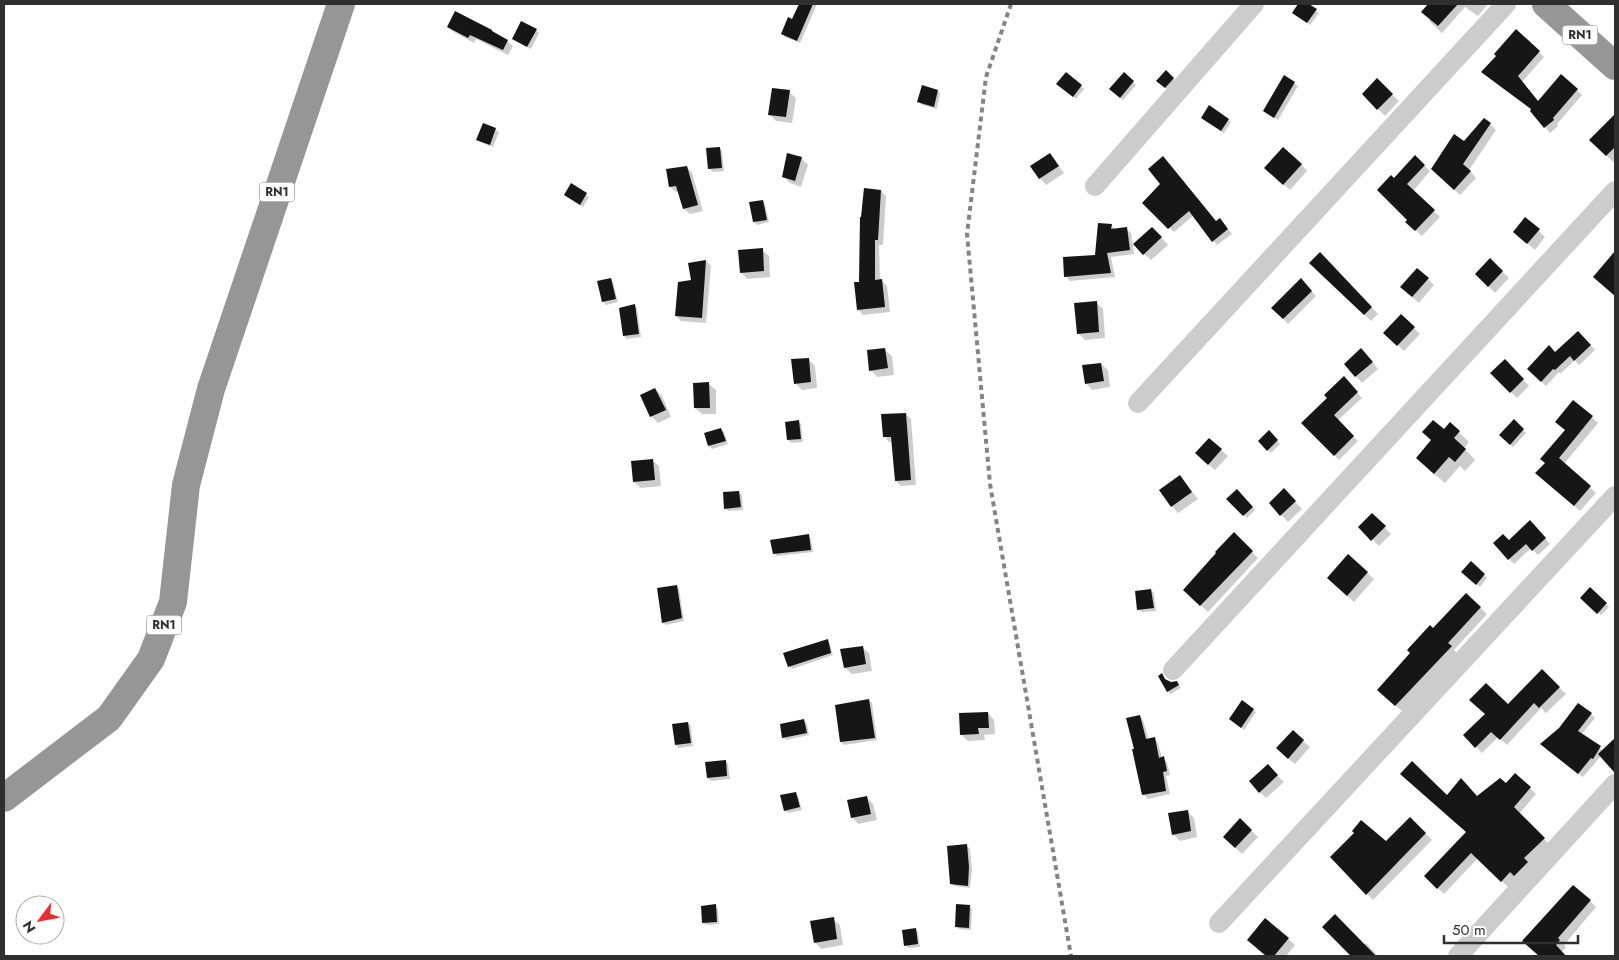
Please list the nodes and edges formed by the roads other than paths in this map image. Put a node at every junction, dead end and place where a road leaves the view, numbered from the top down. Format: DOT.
graph roads {
  1 [pos="341,4"];
  2 [pos="1254,4"];
  3 [pos="1506,4"];
  4 [pos="1546,4"];
  5 [pos="1615,66"];
  6 [pos="1095,186"];
  7 [pos="1615,191"];
  8 [pos="1138,403"];
  9 [pos="1615,496"];
  10 [pos="1173,670"];
  11 [pos="1615,784"];
  12 [pos="4,798"];
  13 [pos="1219,923"];
  14 [pos="1458,956"];
  1 -- 12 [label="highway, RN1"];
  2 -- 6 [label="street"];
  3 -- 8 [label="street"];
  4 -- 5 [label="highway, RN1"];
  7 -- 10 [label="street"];
  9 -- 13 [label="street"];
  11 -- 14 [label="street"];
}
